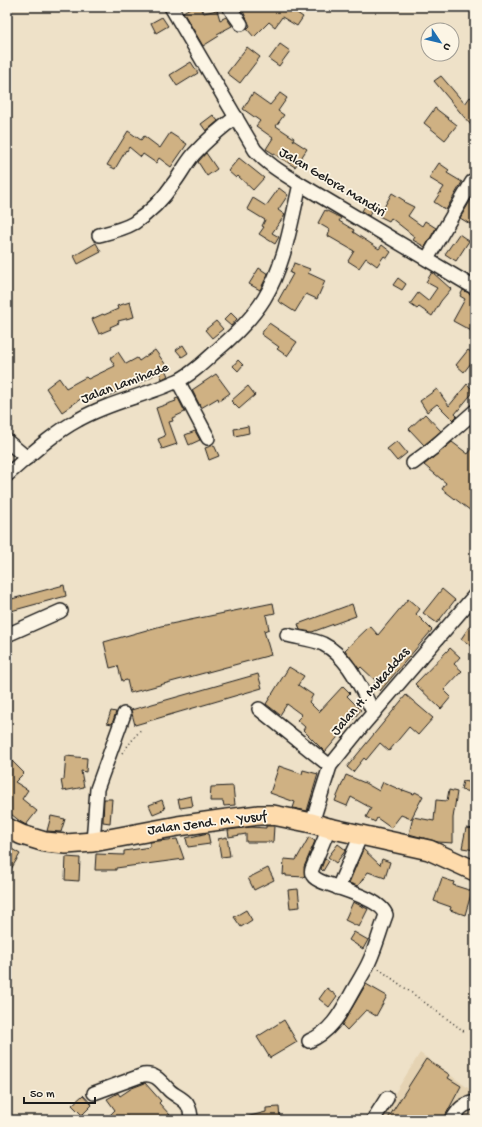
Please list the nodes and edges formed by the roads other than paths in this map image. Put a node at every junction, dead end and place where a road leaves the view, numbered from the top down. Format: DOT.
graph roads {
  1 [pos="172,7"];
  2 [pos="229,7"];
  3 [pos="241,24"];
  4 [pos="236,117"];
  5 [pos="474,180"];
  6 [pos="300,184"];
  7 [pos="99,235"];
  8 [pos="428,259"];
  9 [pos="475,288"];
  10 [pos="178,381"];
  11 [pos="475,411"];
  12 [pos="208,438"];
  13 [pos="7,441"];
  14 [pos="27,458"];
  15 [pos="413,463"];
  16 [pos="7,475"];
  17 [pos="475,595"];
  18 [pos="61,611"];
  19 [pos="7,635"];
  20 [pos="286,635"];
  21 [pos="259,709"];
  22 [pos="374,712"];
  23 [pos="124,714"];
  24 [pos="330,766"];
  25 [pos="320,826"];
  26 [pos="7,828"];
  27 [pos="361,834"];
  28 [pos="93,842"];
  29 [pos="475,871"];
  30 [pos="338,888"];
  31 [pos="309,1041"];
  32 [pos="94,1093"];
  33 [pos="387,1098"];
  34 [pos="475,1102"];
  35 [pos="192,1120"];
  36 [pos="373,1120"];
  37 [pos="452,1120"];
  1 -- 4 [label="street, Jalan Gelora Mandiri"];
  2 -- 3 [label="street"];
  4 -- 6 [label="street, Jalan Gelora Mandiri"];
  4 -- 7 [label="street"];
  5 -- 8 [label="street"];
  6 -- 8 [label="street, Jalan Gelora Mandiri"];
  6 -- 10 [label="street, Jalan Lamihade"];
  8 -- 9 [label="street, Jalan Gelora Mandiri"];
  10 -- 12 [label="street"];
  10 -- 14 [label="street, Jalan Lamihade"];
  11 -- 15 [label="street"];
  13 -- 14 [label="street"];
  14 -- 16 [label="street, Jalan Lamihade"];
  17 -- 22 [label="street, Jalan H. Mukaddas"];
  18 -- 19 [label="street"];
  20 -- 22 [label="street"];
  21 -- 24 [label="street"];
  22 -- 24 [label="street, Jalan H. Mukaddas"];
  23 -- 28 [label="street"];
  24 -- 25 [label="street, Jalan H. Mukaddas"];
  25 -- 27 [label="highway, Jalan Jend. M. Yusuf"];
  25 -- 28 [label="highway, Jalan Jend. M. Yusuf"];
  25 -- 30 [label="street, Jalan H. Mukaddas"];
  26 -- 28 [label="highway, Jalan Jend. M. Yusuf"];
  27 -- 29 [label="highway, Jalan Jend. M. Yusuf"];
  27 -- 30 [label="street"];
  30 -- 31 [label="street, Jalan H. Mukaddas"];
  32 -- 35 [label="street"];
  33 -- 36 [label="street"];
  34 -- 37 [label="street"];
}
